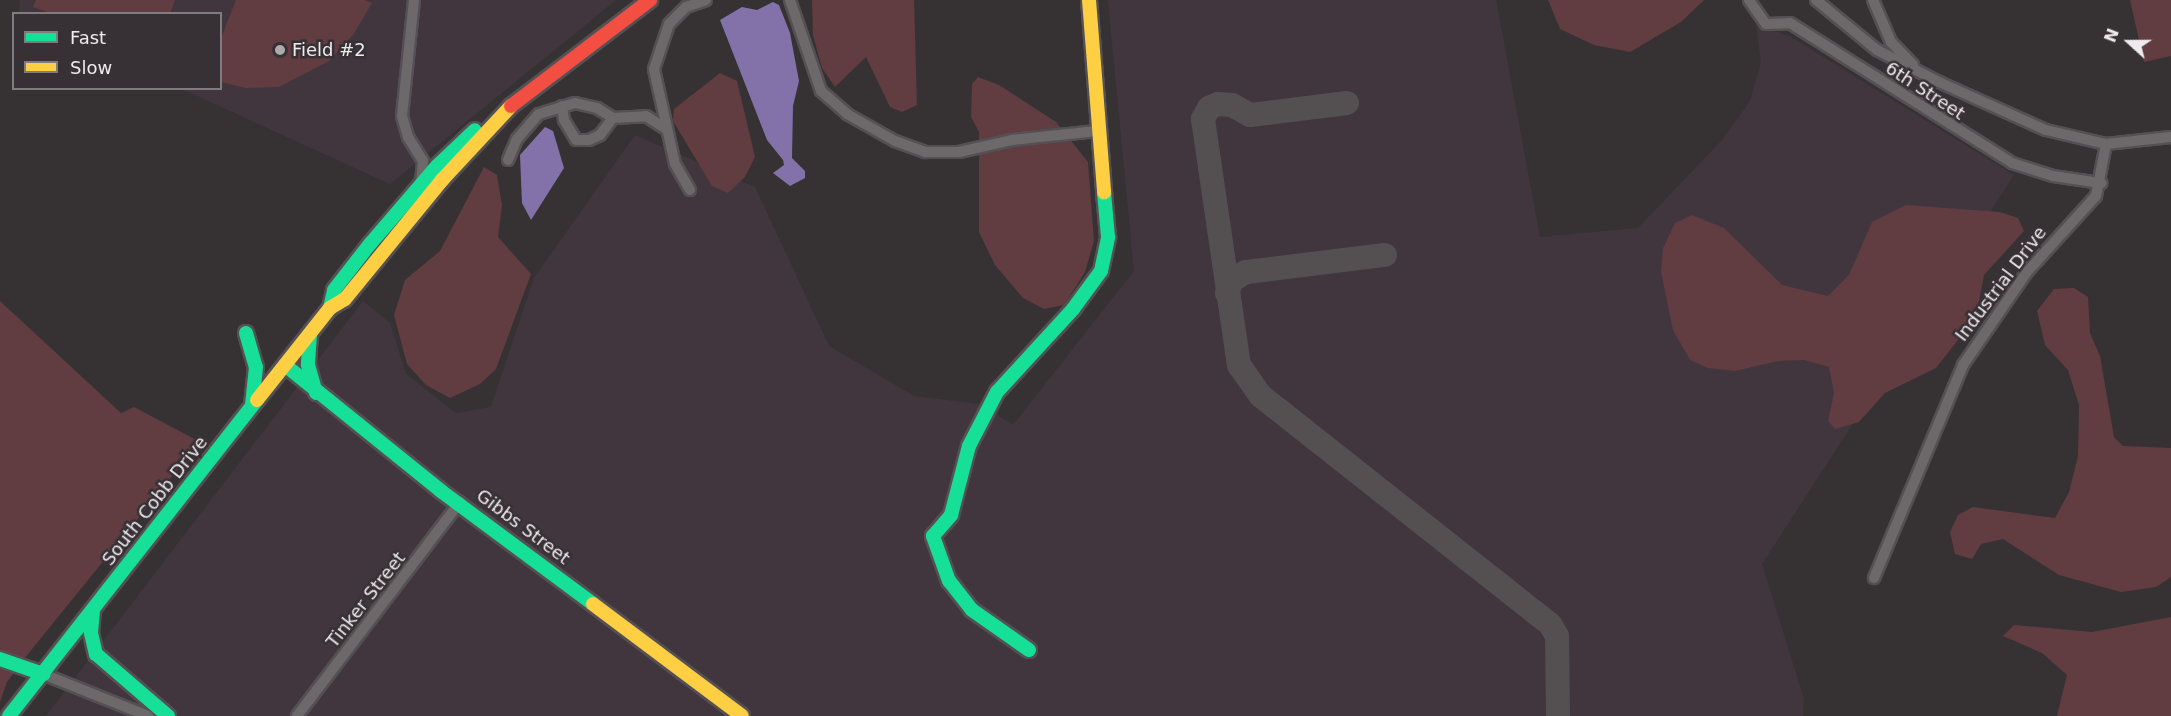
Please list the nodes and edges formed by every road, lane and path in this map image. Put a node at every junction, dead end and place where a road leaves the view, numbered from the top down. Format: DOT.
graph roads {
  1 [pos="414,0"];
  2 [pos="650,0"];
  3 [pos="706,0"];
  4 [pos="790,0"];
  5 [pos="1089,0"];
  6 [pos="1749,0"];
  7 [pos="1816,0"];
  8 [pos="1873,0"];
  9 [pos="1922,74"];
  10 [pos="562,106"];
  11 [pos="507,108"];
  12 [pos="613,118"];
  13 [pos="666,129"];
  14 [pos="1097,130"];
  15 [pos="2171,137"];
  16 [pos="2106,144"];
  17 [pos="418,150"];
  18 [pos="508,160"];
  19 [pos="437,166"];
  20 [pos="442,180"];
  21 [pos="2101,183"];
  22 [pos="421,185"];
  23 [pos="690,190"];
  24 [pos="330,308"];
  25 [pos="246,333"];
  26 [pos="310,333"];
  27 [pos="285,365"];
  28 [pos="316,393"];
  29 [pos="251,408"];
  30 [pos="460,502"];
  31 [pos="1874,578"];
  32 [pos="94,609"];
  33 [pos="1029,650"];
  34 [pos="0,659"];
  35 [pos="43,674"];
  36 [pos="9,716"];
  37 [pos="148,716"];
  38 [pos="168,716"];
  39 [pos="297,716"];
  40 [pos="742,716"];
  1 -- 17 [label="street"];
  2 -- 11 [label="main road, South Cobb Drive"];
  3 -- 13 [label="street"];
  4 -- 14 [label="street"];
  5 -- 14 [label="main road"];
  6 -- 21 [label="street, 6th Street"];
  7 -- 9 [label="street"];
  8 -- 9 [label="street"];
  9 -- 16 [label="street"];
  10 -- 12 [label="street"];
  10 -- 12 [label="street"];
  10 -- 18 [label="street"];
  11 -- 19 [label="main road, South Cobb Drive"];
  11 -- 20 [label="main road, South Cobb Drive"];
  12 -- 13 [label="street"];
  13 -- 23 [label="street"];
  14 -- 33 [label="main road"];
  15 -- 16 [label="street"];
  16 -- 21 [label="street, Industrial Drive"];
  17 -- 19 [label="street"];
  17 -- 22 [label="street"];
  19 -- 20 [label="main road"];
  19 -- 22 [label="main road, South Cobb Drive"];
  20 -- 24 [label="main road, South Cobb Drive"];
  21 -- 31 [label="street, Industrial Drive"];
  22 -- 24 [label="main road, South Cobb Drive"];
  24 -- 26 [label="main road, South Cobb Drive"];
  25 -- 29 [label="main road"];
  26 -- 27 [label="main road, South Cobb Drive"];
  26 -- 28 [label="main road"];
  27 -- 28 [label="main road, Gibbs Street"];
  27 -- 29 [label="main road, South Cobb Drive"];
  28 -- 30 [label="main road, Gibbs Street"];
  29 -- 32 [label="main road, South Cobb Drive"];
  30 -- 39 [label="street, Tinker Street"];
  30 -- 40 [label="main road, Gibbs Street"];
  32 -- 35 [label="main road, South Cobb Drive"];
  32 -- 38 [label="main road"];
  34 -- 35 [label="main road"];
  35 -- 36 [label="main road, South Cobb Drive"];
  35 -- 37 [label="street"];
}
